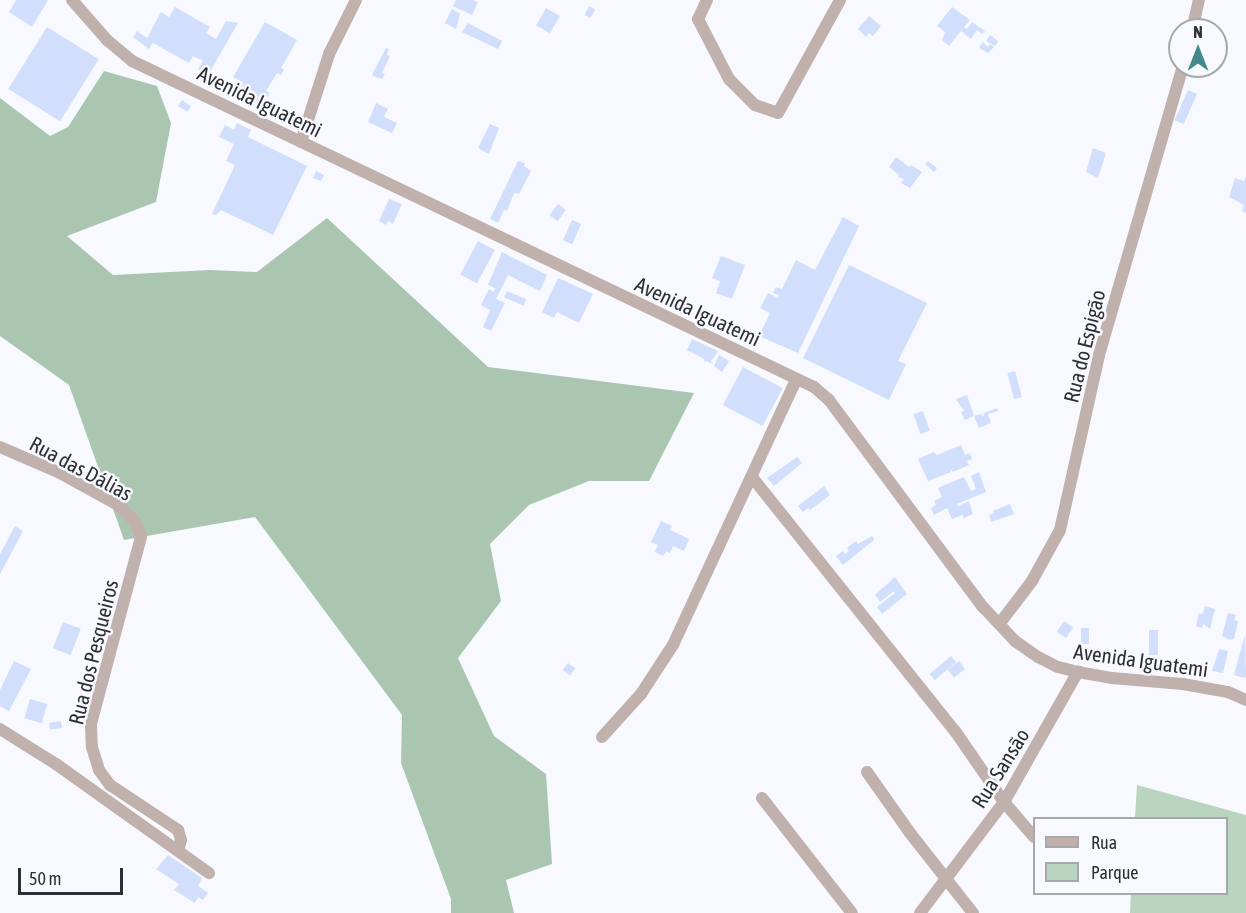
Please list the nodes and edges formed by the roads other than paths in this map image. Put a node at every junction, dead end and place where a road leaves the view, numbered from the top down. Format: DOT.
graph roads {
  1 [pos="72,0"];
  2 [pos="356,0"];
  3 [pos="707,0"];
  4 [pos="840,0"];
  5 [pos="1199,0"];
  6 [pos="1195,18"];
  7 [pos="1180,78"];
  8 [pos="301,142"];
  9 [pos="796,380"];
  10 [pos="0,447"];
  11 [pos="752,477"];
  12 [pos="135,564"];
  13 [pos="1000,623"];
  14 [pos="1078,672"];
  15 [pos="1246,700"];
  16 [pos="0,729"];
  17 [pos="602,737"];
  18 [pos="867,772"];
  19 [pos="762,798"];
  20 [pos="1004,802"];
  21 [pos="1033,835"];
  22 [pos="178,851"];
  23 [pos="209,873"];
  24 [pos="946,878"];
  25 [pos="852,913"];
  26 [pos="920,913"];
  27 [pos="973,913"];
  1 -- 8 [label="street, Avenida Iguatemi"];
  2 -- 8 [label="street"];
  3 -- 4 [label="street"];
  5 -- 6 [label="street"];
  7 -- 13 [label="street, Rua do Espigão"];
  8 -- 9 [label="street, Avenida Iguatemi"];
  9 -- 11 [label="street"];
  9 -- 13 [label="street, Avenida Iguatemi"];
  10 -- 12 [label="street, Rua das Dálias"];
  11 -- 17 [label="street"];
  11 -- 20 [label="street"];
  12 -- 22 [label="street, Rua dos Pesqueiros"];
  13 -- 14 [label="street, Avenida Iguatemi"];
  14 -- 15 [label="street, Avenida Iguatemi"];
  14 -- 20 [label="street, Rua Sansão"];
  16 -- 22 [label="street"];
  18 -- 24 [label="street"];
  19 -- 25 [label="street"];
  20 -- 21 [label="street"];
  20 -- 24 [label="street, Rua Sansão"];
  22 -- 23 [label="street"];
  24 -- 26 [label="street, Rua Sansão"];
  24 -- 27 [label="street"];
}
